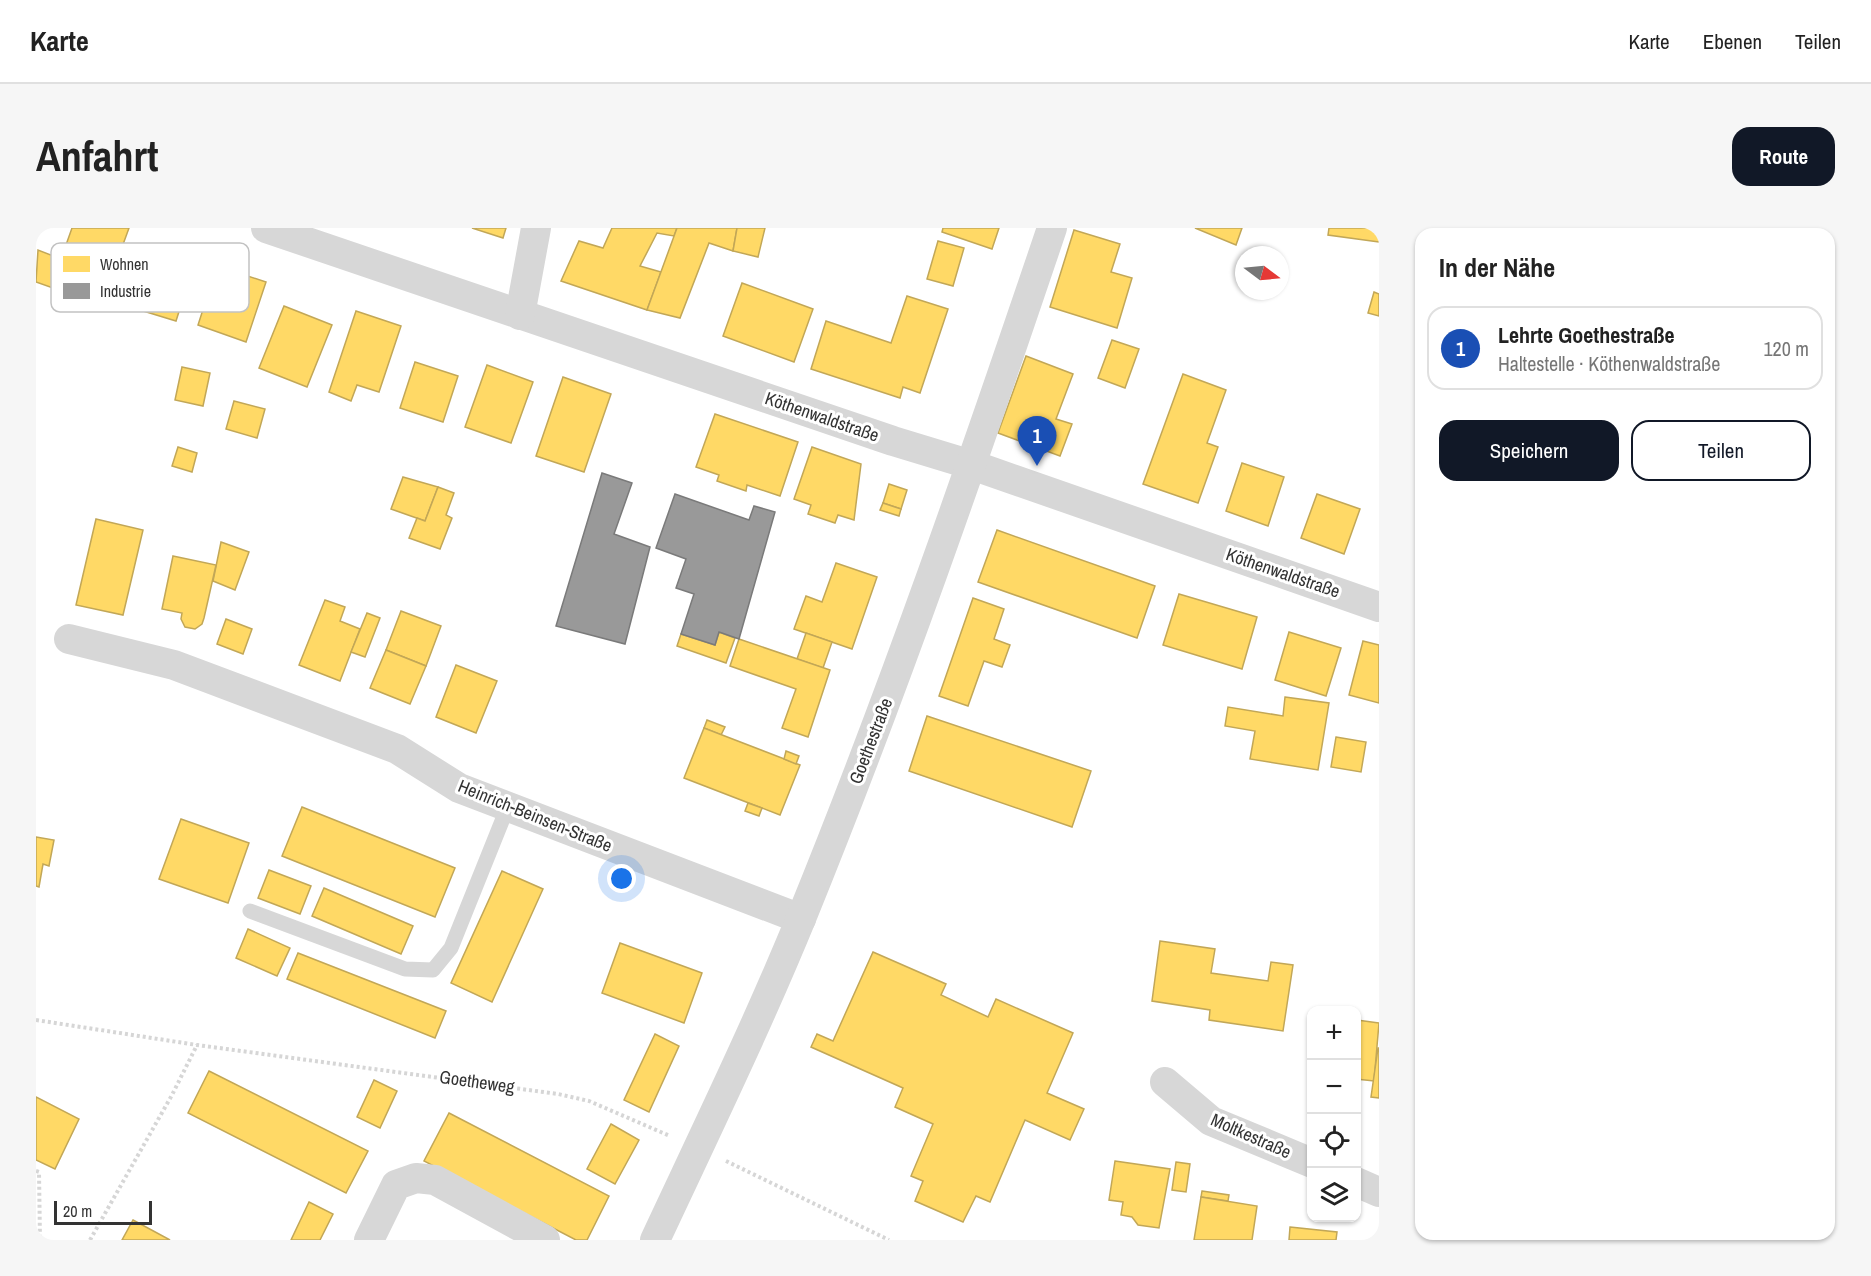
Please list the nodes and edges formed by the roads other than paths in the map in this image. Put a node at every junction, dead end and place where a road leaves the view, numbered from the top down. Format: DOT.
graph roads {
  1 [pos="266,228"];
  2 [pos="537,228"];
  3 [pos="1052,228"];
  4 [pos="520,315"];
  5 [pos="972,465"];
  6 [pos="1379,607"];
  7 [pos="69,639"];
  8 [pos="508,806"];
  9 [pos="250,911"];
  10 [pos="801,919"];
  11 [pos="1166,1082"];
  12 [pos="1307,1161"];
  13 [pos="1361,1184"];
  14 [pos="1379,1192"];
  15 [pos="369,1240"];
  16 [pos="546,1240"];
  17 [pos="654,1240"];
  1 -- 4 [label="street, Köthenwaldstraße"];
  2 -- 4 [label="street"];
  3 -- 5 [label="street, Goethestraße"];
  4 -- 5 [label="street, Köthenwaldstraße"];
  5 -- 6 [label="street, Köthenwaldstraße"];
  5 -- 10 [label="street, Goethestraße"];
  7 -- 8 [label="street, Heinrich-Beinsen-Straße"];
  8 -- 9 [label="lane"];
  8 -- 10 [label="street, Heinrich-Beinsen-Straße"];
  10 -- 17 [label="street, Goethestraße"];
  11 -- 12 [label="street, Moltkestraße"];
  13 -- 14 [label="street"];
  15 -- 16 [label="street"];
}
